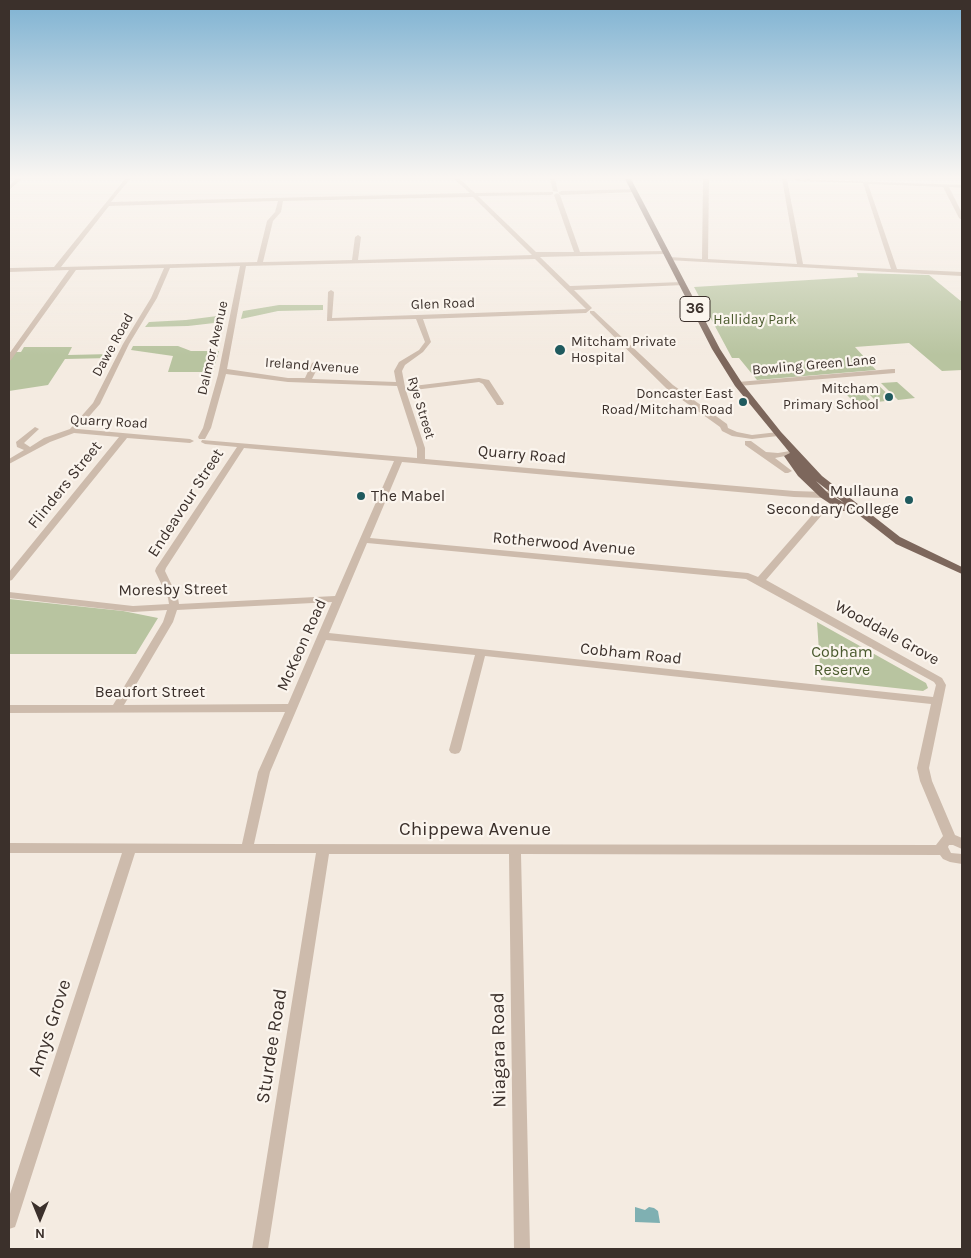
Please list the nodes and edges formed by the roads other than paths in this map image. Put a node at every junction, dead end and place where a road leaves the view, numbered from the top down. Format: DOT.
graph roads {
  1 [pos="358,237"];
  2 [pos="81,238"];
  3 [pos="266,238"];
  4 [pos="518,238"];
  5 [pos="572,238"];
  6 [pos="658,238"];
  7 [pos="705,238"];
  8 [pos="795,238"];
  9 [pos="884,238"];
  10 [pos="578,254"];
  11 [pos="535,255"];
  12 [pos="667,255"];
  13 [pos="356,260"];
  14 [pos="705,260"];
  15 [pos="260,263"];
  16 [pos="243,264"];
  17 [pos="168,266"];
  18 [pos="800,266"];
  19 [pos="74,268"];
  20 [pos="56,269"];
  21 [pos="9,270"];
  22 [pos="895,271"];
  23 [pos="962,274"];
  24 [pos="682,284"];
  25 [pos="568,288"];
  26 [pos="331,292"];
  27 [pos="589,311"];
  28 [pos="420,317"];
  29 [pos="9,347"];
  30 [pos="17,347"];
  31 [pos="9,359"];
  32 [pos="316,363"];
  33 [pos="222,371"];
  34 [pos="892,371"];
  35 [pos="308,381"];
  36 [pos="738,384"];
  37 [pos="401,386"];
  38 [pos="500,403"];
  39 [pos="35,429"];
  40 [pos="73,432"];
  41 [pos="778,434"];
  42 [pos="125,436"];
  43 [pos="204,439"];
  44 [pos="748,443"];
  45 [pos="242,445"];
  46 [pos="30,450"];
  47 [pos="787,453"];
  48 [pos="765,454"];
  49 [pos="399,459"];
  50 [pos="421,461"];
  51 [pos="9,462"];
  52 [pos="788,471"];
  53 [pos="836,492"];
  54 [pos="824,495"];
  55 [pos="824,507"];
  56 [pos="364,540"];
  57 [pos="900,542"];
  58 [pos="962,572"];
  59 [pos="9,578"];
  60 [pos="760,581"];
  61 [pos="9,596"];
  62 [pos="338,599"];
  63 [pos="171,608"];
  64 [pos="323,636"];
  65 [pos="481,653"];
  66 [pos="937,701"];
  67 [pos="291,708"];
  68 [pos="9,709"];
  69 [pos="116,709"];
  70 [pos="455,750"];
  71 [pos="956,842"];
  72 [pos="9,848"];
  73 [pos="130,848"];
  74 [pos="247,848"];
  75 [pos="323,848"];
  76 [pos="515,849"];
  77 [pos="942,850"];
  78 [pos="961,863"];
  79 [pos="9,1221"];
  80 [pos="260,1249"];
  81 [pos="522,1249"];
  1 -- 13 [label="street"];
  2 -- 20 [label="street"];
  3 -- 15 [label="street"];
  4 -- 11 [label="street"];
  5 -- 10 [label="street"];
  6 -- 12 [label="main road, 36"];
  7 -- 14 [label="street"];
  8 -- 18 [label="street"];
  9 -- 22 [label="street"];
  10 -- 11 [label="street"];
  10 -- 12 [label="street"];
  11 -- 13 [label="street"];
  11 -- 25 [label="street"];
  12 -- 14 [label="street"];
  12 -- 24 [label="main road, 36"];
  13 -- 15 [label="street"];
  14 -- 18 [label="street"];
  15 -- 16 [label="street"];
  16 -- 17 [label="street"];
  16 -- 33 [label="street, Dalmor Avenue"];
  17 -- 19 [label="street"];
  17 -- 40 [label="street, Dawe Road"];
  18 -- 22 [label="street"];
  19 -- 20 [label="street"];
  19 -- 30 [label="street"];
  20 -- 21 [label="street"];
  22 -- 23 [label="street"];
  24 -- 25 [label="street"];
  24 -- 36 [label="main road, 36"];
  25 -- 27 [label="street"];
  26 -- 28 [label="street, Glen Road"];
  27 -- 28 [label="street, Glen Road"];
  27 -- 41 [label="street"];
  28 -- 37 [label="street, Rye Street"];
  29 -- 30 [label="street"];
  30 -- 31 [label="street"];
  32 -- 35 [label="street"];
  33 -- 35 [label="street, Ireland Avenue"];
  33 -- 43 [label="street, Dalmor Avenue"];
  34 -- 36 [label="street, Bowling Green Lane"];
  35 -- 37 [label="street, Ireland Avenue"];
  36 -- 41 [label="main road, 36"];
  37 -- 38 [label="street, Ireland Avenue"];
  37 -- 50 [label="street, Rye Street"];
  39 -- 46 [label="street"];
  40 -- 42 [label="street, Quarry Road"];
  40 -- 46 [label="street, Quarry Road"];
  41 -- 47 [label="main road, 36"];
  41 -- 53 [label="main road, 36"];
  42 -- 43 [label="street, Quarry Road"];
  42 -- 59 [label="street, Flinders Street"];
  43 -- 45 [label="street, Quarry Road"];
  44 -- 48 [label="street"];
  45 -- 49 [label="street, Quarry Road"];
  45 -- 63 [label="street, Endeavour Street"];
  46 -- 51 [label="street, Quarry Road"];
  47 -- 48 [label="street"];
  47 -- 54 [label="main road, 36"];
  48 -- 52 [label="street"];
  49 -- 50 [label="street, Quarry Road"];
  49 -- 56 [label="street, McKeon Road"];
  50 -- 54 [label="street, Quarry Road"];
  53 -- 54 [label="street, Quarry Road"];
  53 -- 57 [label="main road, 36"];
  54 -- 57 [label="main road, 36"];
  55 -- 60 [label="street"];
  56 -- 60 [label="street, Rotherwood Avenue"];
  56 -- 62 [label="street, McKeon Road"];
  57 -- 58 [label="main road, 36"];
  60 -- 66 [label="street, Wooddale Grove"];
  61 -- 63 [label="street, Moresby Street"];
  62 -- 63 [label="street, Moresby Street"];
  62 -- 64 [label="street, McKeon Road"];
  63 -- 69 [label="street"];
  64 -- 65 [label="street, Cobham Road"];
  64 -- 67 [label="street, McKeon Road"];
  65 -- 66 [label="street, Cobham Road"];
  65 -- 70 [label="street"];
  66 -- 71 [label="street, Wooddale Grove"];
  67 -- 69 [label="street, Beaufort Street"];
  67 -- 74 [label="street, McKeon Road"];
  68 -- 69 [label="street, Beaufort Street"];
  71 -- 77 [label="street"];
  72 -- 73 [label="street, Chippewa Avenue"];
  73 -- 74 [label="street, Chippewa Avenue"];
  73 -- 79 [label="street, Amys Grove"];
  74 -- 75 [label="street, Chippewa Avenue"];
  75 -- 76 [label="street, Chippewa Avenue"];
  75 -- 80 [label="street, Sturdee Road"];
  76 -- 77 [label="street, Chippewa Avenue"];
  76 -- 81 [label="street, Niagara Road"];
  77 -- 78 [label="street"];
}
